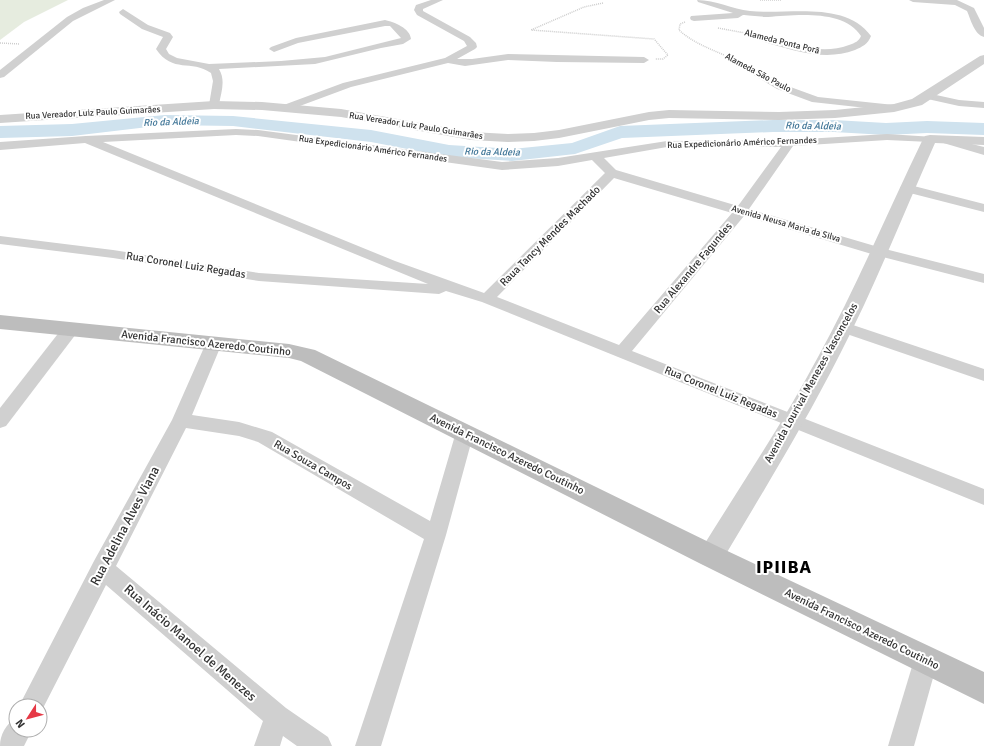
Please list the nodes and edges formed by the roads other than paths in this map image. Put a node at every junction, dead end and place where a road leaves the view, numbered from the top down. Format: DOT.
graph roads {
  1 [pos="111,0"];
  2 [pos="438,0"];
  3 [pos="701,0"];
  4 [pos="913,0"];
  5 [pos="952,1"];
  6 [pos="971,10"];
  7 [pos="123,12"];
  8 [pos="749,14"];
  9 [pos="984,14"];
  10 [pos="694,18"];
  11 [pos="984,34"];
  12 [pos="754,36"];
  13 [pos="274,49"];
  14 [pos="733,59"];
  15 [pos="984,59"];
  16 [pos="448,60"];
  17 [pos="644,60"];
  18 [pos="210,67"];
  19 [pos="0,75"];
  20 [pos="927,96"];
  21 [pos="214,105"];
  22 [pos="984,105"];
  23 [pos="285,108"];
  24 [pos="894,108"];
  25 [pos="0,119"];
  26 [pos="86,139"];
  27 [pos="937,140"];
  28 [pos="984,141"];
  29 [pos="789,143"];
  30 [pos="1,147"];
  31 [pos="984,151"];
  32 [pos="595,156"];
  33 [pos="612,173"];
  34 [pos="906,188"];
  35 [pos="984,208"];
  36 [pos="741,211"];
  37 [pos="0,240"];
  38 [pos="880,252"];
  39 [pos="390,264"];
  40 [pos="984,279"];
  41 [pos="373,284"];
  42 [pos="458,290"];
  43 [pos="487,299"];
  44 [pos="0,322"];
  45 [pos="844,327"];
  46 [pos="70,330"];
  47 [pos="214,343"];
  48 [pos="622,352"];
  49 [pos="984,375"];
  50 [pos="181,420"];
  51 [pos="0,421"];
  52 [pos="793,421"];
  53 [pos="465,432"];
  54 [pos="984,497"];
  55 [pos="436,535"];
  56 [pos="711,556"];
  57 [pos="102,568"];
  58 [pos="926,660"];
  59 [pos="984,688"];
  60 [pos="35,698"];
  61 [pos="277,717"];
  62 [pos="267,746"];
  63 [pos="319,746"];
  64 [pos="368,746"];
  65 [pos="901,746"];
  1 -- 19 [label="street"];
  2 -- 16 [label="street"];
  3 -- 8 [label="street, Alameda Ponta Porã"];
  4 -- 5 [label="street"];
  5 -- 6 [label="street"];
  6 -- 9 [label="street"];
  6 -- 11 [label="street"];
  7 -- 18 [label="street"];
  8 -- 10 [label="street"];
  8 -- 12 [label="street, Alameda Ponta Porã"];
  13 -- 18 [label="street"];
  14 -- 24 [label="street, Alameda São Paulo"];
  15 -- 20 [label="street, Rua Vereador Luiz Paulo Guimarães"];
  16 -- 17 [label="street"];
  16 -- 23 [label="street"];
  18 -- 21 [label="street"];
  20 -- 22 [label="street"];
  20 -- 24 [label="street, Rua Vereador Luiz Paulo Guimarães"];
  21 -- 23 [label="street, Rua Vereador Luiz Paulo Guimarães"];
  21 -- 25 [label="street, Rua Vereador Luiz Paulo Guimarães"];
  23 -- 24 [label="street, Rua Vereador Luiz Paulo Guimarães"];
  26 -- 30 [label="street, Rua Expedicionário Américo Fernandes"];
  26 -- 32 [label="street, Rua Expedicionário Américo Fernandes"];
  26 -- 39 [label="street, Rua Coronel Luiz Regadas"];
  27 -- 28 [label="street, Rua Expedicionário Américo Fernandes"];
  27 -- 29 [label="street, Rua Expedicionário Américo Fernandes"];
  27 -- 31 [label="street"];
  27 -- 34 [label="street, Avenida Lourival Menezes Vasconcelos"];
  29 -- 32 [label="street, Rua Expedicionário Américo Fernandes"];
  29 -- 36 [label="street, Rua Alexandre Fagundes"];
  32 -- 33 [label="street, Avenida Neusa Maria da Silva"];
  33 -- 36 [label="street, Avenida Neusa Maria da Silva"];
  33 -- 43 [label="street, Raua Tancy Mendes Machado"];
  34 -- 35 [label="street"];
  34 -- 38 [label="street, Avenida Lourival Menezes Vasconcelos"];
  36 -- 38 [label="street, Avenida Neusa Maria da Silva"];
  36 -- 48 [label="street, Rua Alexandre Fagundes"];
  37 -- 41 [label="street, Rua Coronel Luiz Regadas"];
  38 -- 40 [label="street, Avenida Neusa Maria da Silva"];
  38 -- 45 [label="street, Avenida Lourival Menezes Vasconcelos"];
  39 -- 41 [label="street"];
  39 -- 42 [label="street, Rua Coronel Luiz Regadas"];
  41 -- 42 [label="street, Rua Coronel Luiz Regadas"];
  42 -- 43 [label="street, Rua Coronel Luiz Regadas"];
  43 -- 48 [label="street, Rua Coronel Luiz Regadas"];
  44 -- 46 [label="main road, Avenida Francisco Azeredo Coutinho"];
  45 -- 49 [label="street"];
  45 -- 52 [label="street, Avenida Lourival Menezes Vasconcelos"];
  46 -- 47 [label="main road, Avenida Francisco Azeredo Coutinho"];
  46 -- 51 [label="street"];
  47 -- 50 [label="street, Rua Adelina Alves Viana"];
  47 -- 53 [label="main road, Avenida Francisco Azeredo Coutinho"];
  48 -- 52 [label="street, Rua Coronel Luiz Regadas"];
  50 -- 55 [label="street, Rua Souza Campos"];
  50 -- 57 [label="street, Rua Adelina Alves Viana"];
  52 -- 54 [label="street, Rua Coronel Luiz Regadas"];
  52 -- 56 [label="street, Avenida Lourival Menezes Vasconcelos"];
  53 -- 55 [label="street"];
  53 -- 56 [label="main road, Avenida Francisco Azeredo Coutinho"];
  55 -- 64 [label="street"];
  56 -- 58 [label="main road, Avenida Francisco Azeredo Coutinho"];
  57 -- 60 [label="street, Rua Adelina Alves Viana"];
  57 -- 61 [label="street, Rua Inácio Manoel de Menezes"];
  58 -- 59 [label="main road, Avenida Francisco Azeredo Coutinho"];
  58 -- 65 [label="street"];
  61 -- 62 [label="street"];
  61 -- 63 [label="street, Rua Inácio Manoel de Menezes"];
}
